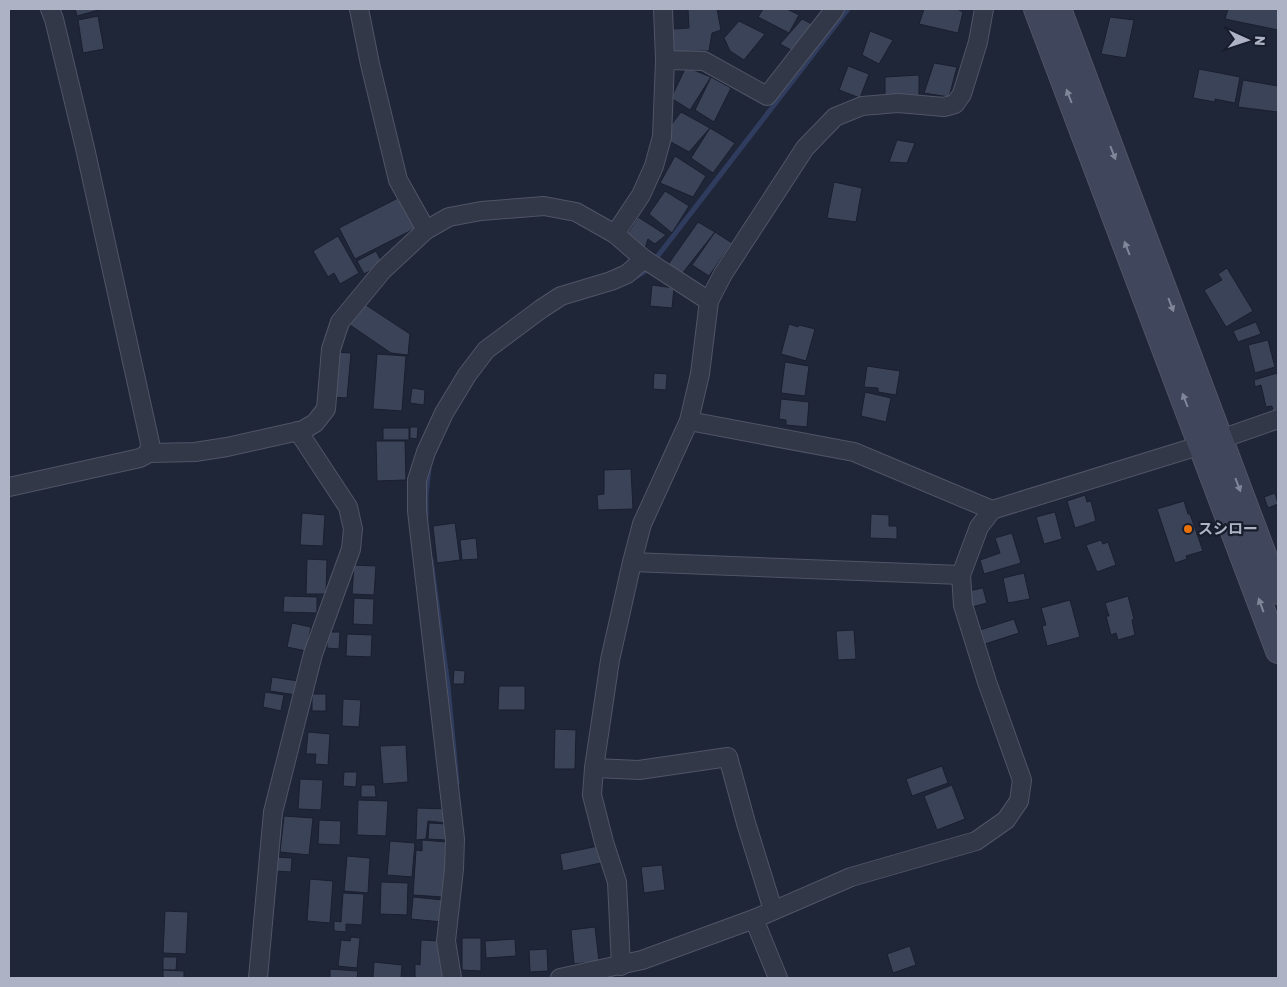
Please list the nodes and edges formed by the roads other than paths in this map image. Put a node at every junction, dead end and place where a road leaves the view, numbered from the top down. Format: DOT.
graph roads {
  1 [pos="50,9"];
  2 [pos="359,9"];
  3 [pos="663,9"];
  4 [pos="835,9"];
  5 [pos="984,9"];
  6 [pos="1036,9"];
  7 [pos="1059,9"];
  8 [pos="665,60"];
  9 [pos="426,230"];
  10 [pos="615,234"];
  11 [pos="650,262"];
  12 [pos="709,301"];
  13 [pos="1278,419"];
  14 [pos="689,421"];
  15 [pos="298,432"];
  16 [pos="1212,442"];
  17 [pos="149,453"];
  18 [pos="9,487"];
  19 [pos="992,510"];
  20 [pos="632,562"];
  21 [pos="961,575"];
  22 [pos="1278,592"];
  23 [pos="1278,651"];
  24 [pos="594,768"];
  25 [pos="773,910"];
  26 [pos="754,919"];
  27 [pos="621,966"];
  28 [pos="258,978"];
  29 [pos="452,978"];
  30 [pos="560,978"];
  31 [pos="778,978"];
  1 -- 17 [label="street"];
  2 -- 9 [label="street"];
  3 -- 8 [label="street"];
  4 -- 8 [label="street"];
  5 -- 12 [label="street"];
  16 -- 6 [label="street, one-way"];
  7 -- 16 [label="street, one-way"];
  8 -- 10 [label="street"];
  9 -- 10 [label="street"];
  9 -- 15 [label="street"];
  10 -- 11 [label="street"];
  11 -- 12 [label="street"];
  11 -- 29 [label="street"];
  12 -- 14 [label="street"];
  13 -- 16 [label="street"];
  14 -- 19 [label="street"];
  14 -- 20 [label="street"];
  15 -- 17 [label="street"];
  15 -- 28 [label="street"];
  16 -- 19 [label="street"];
  16 -- 22 [label="street, one-way"];
  23 -- 16 [label="street, one-way"];
  17 -- 18 [label="street"];
  19 -- 21 [label="street"];
  20 -- 21 [label="street"];
  20 -- 24 [label="street"];
  21 -- 25 [label="street"];
  24 -- 25 [label="street"];
  24 -- 27 [label="street"];
  25 -- 26 [label="street"];
  26 -- 27 [label="street"];
  26 -- 31 [label="street"];
  27 -- 30 [label="street"];
}
